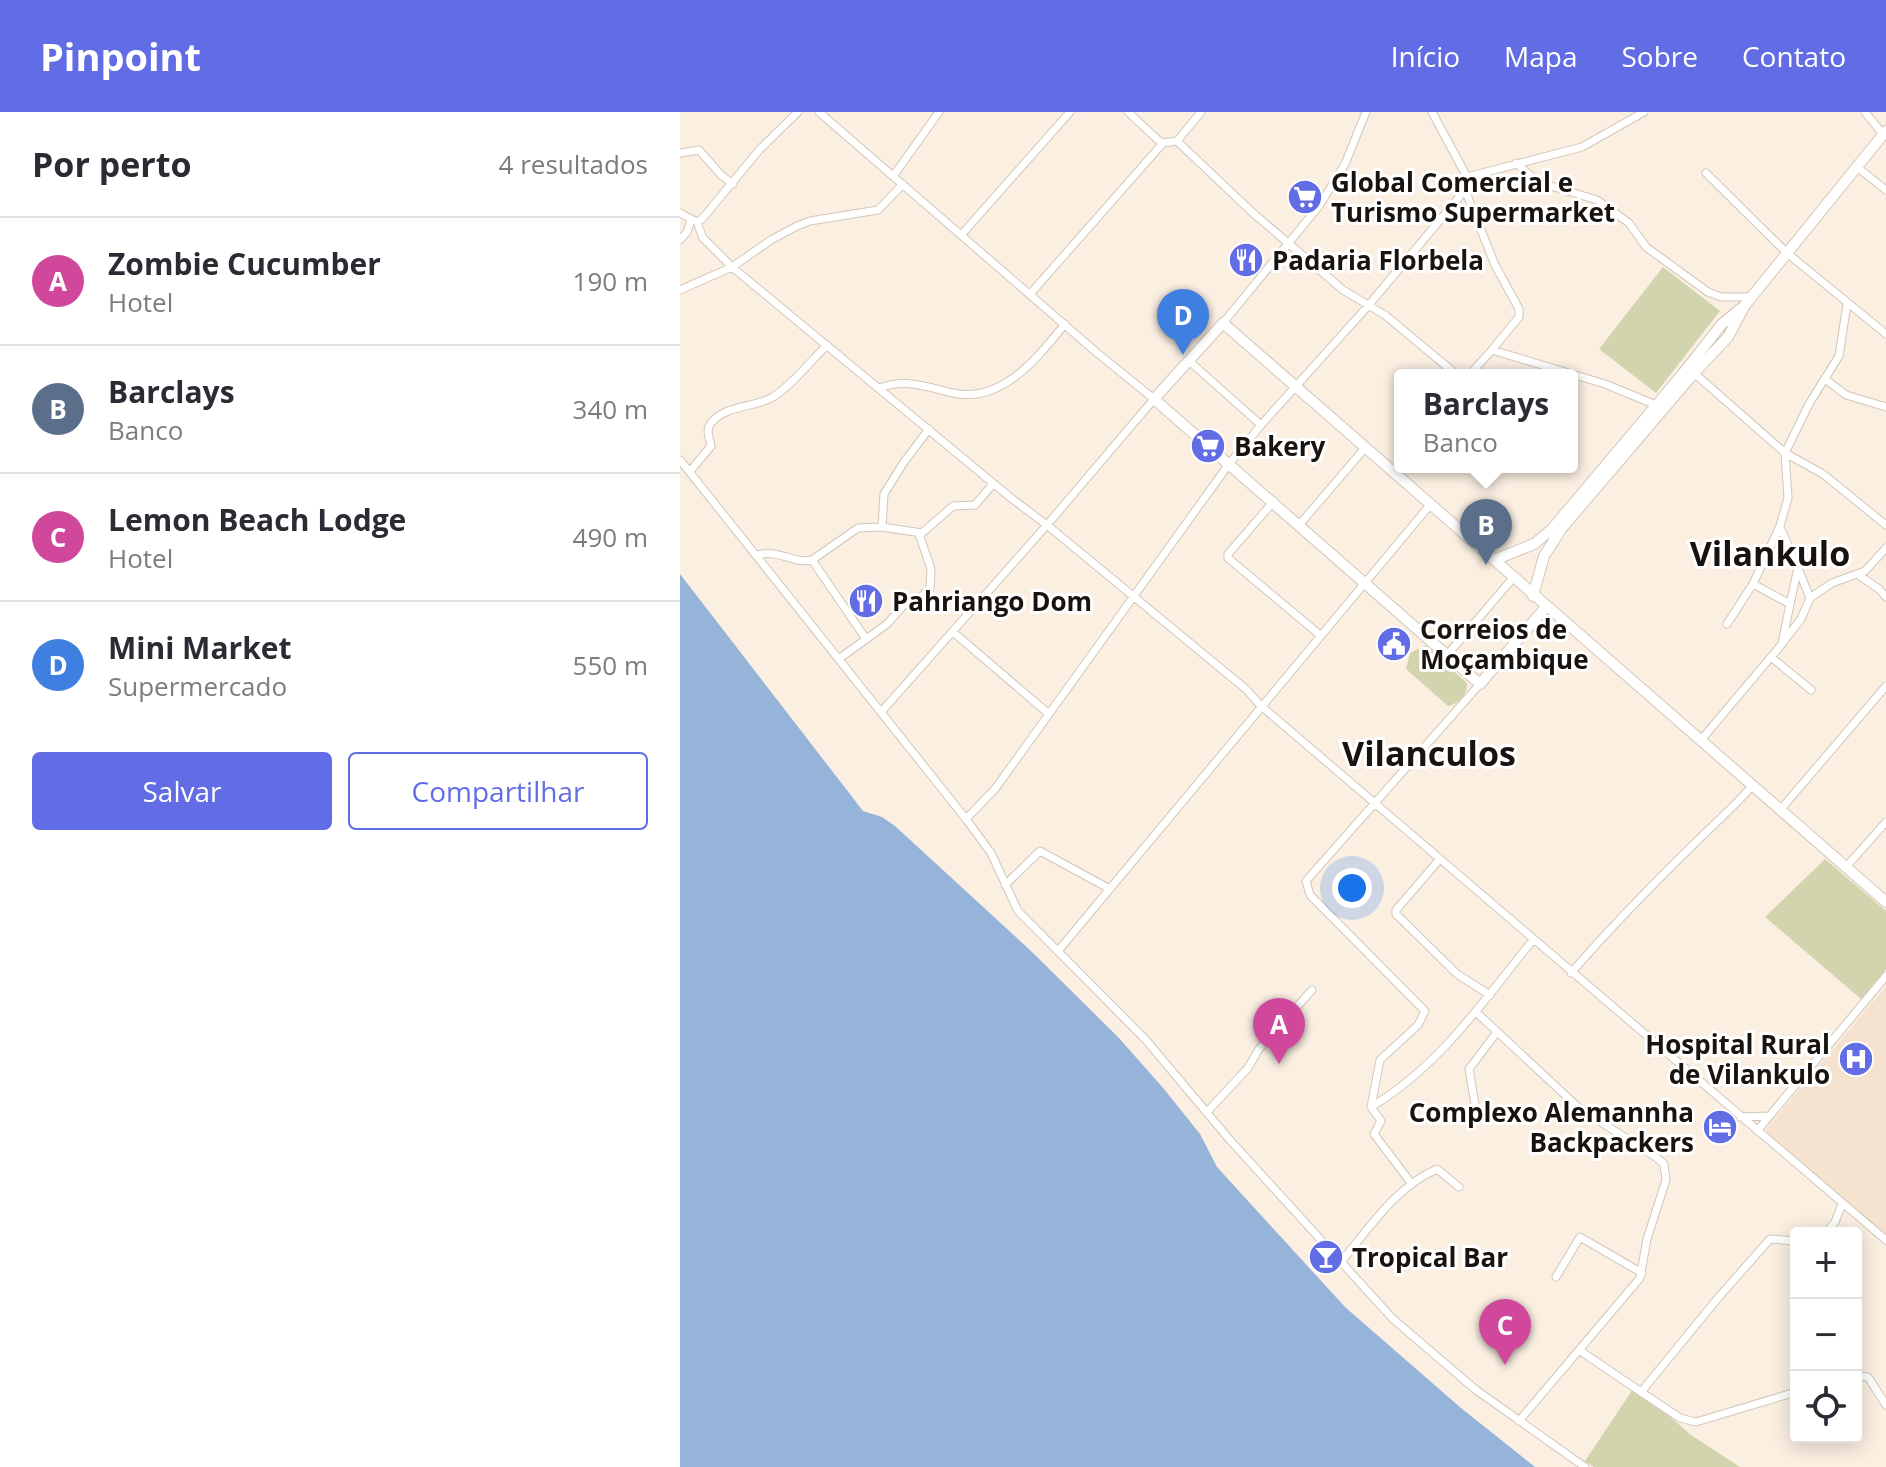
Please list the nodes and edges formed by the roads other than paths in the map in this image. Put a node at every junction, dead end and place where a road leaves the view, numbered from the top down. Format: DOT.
graph roads {
  1 [pos="798,112"];
  2 [pos="819,112"];
  3 [pos="939,112"];
  4 [pos="1070,112"];
  5 [pos="1128,112"];
  6 [pos="1201,112"];
  7 [pos="1366,112"];
  8 [pos="1432,112"];
  9 [pos="1644,112"];
  10 [pos="1865,112"];
  11 [pos="1884,132"];
  12 [pos="1177,141"];
  13 [pos="1163,143"];
  14 [pos="680,153"];
  15 [pos="1516,163"];
  16 [pos="1857,167"];
  17 [pos="1706,173"];
  18 [pos="894,175"];
  19 [pos="1467,177"];
  20 [pos="733,184"];
  21 [pos="903,184"];
  22 [pos="1465,190"];
  23 [pos="1886,190"];
  24 [pos="680,213"];
  25 [pos="694,221"];
  26 [pos="962,234"];
  27 [pos="680,240"];
  28 [pos="1289,244"];
  29 [pos="1787,253"];
  30 [pos="732,267"];
  31 [pos="680,290"];
  32 [pos="1031,293"];
  33 [pos="1748,301"];
  34 [pos="1847,304"];
  35 [pos="1368,306"];
  36 [pos="1725,320"];
  37 [pos="1223,323"];
  38 [pos="1065,324"];
  39 [pos="1734,328"];
  40 [pos="1714,332"];
  41 [pos="1886,334"];
  42 [pos="1724,341"];
  43 [pos="827,345"];
  44 [pos="1492,350"];
  45 [pos="1188,360"];
  46 [pos="1450,369"];
  47 [pos="1475,369"];
  48 [pos="1555,369"];
  49 [pos="1694,373"];
  50 [pos="1578,376"];
  51 [pos="1825,379"];
  52 [pos="1296,387"];
  53 [pos="879,388"];
  54 [pos="1154,399"];
  55 [pos="1656,405"];
  56 [pos="1886,407"];
  57 [pos="1261,425"];
  58 [pos="929,429"];
  59 [pos="1365,448"];
  60 [pos="1785,453"];
  61 [pos="680,460"];
  62 [pos="1229,464"];
  63 [pos="691,470"];
  64 [pos="993,484"];
  65 [pos="1274,501"];
  66 [pos="1430,505"];
  67 [pos="1300,524"];
  68 [pos="1047,525"];
  69 [pos="1886,525"];
  70 [pos="1780,526"];
  71 [pos="882,527"];
  72 [pos="919,534"];
  73 [pos="1886,548"];
  74 [pos="758,555"];
  75 [pos="812,560"];
  76 [pos="1494,560"];
  77 [pos="1871,567"];
  78 [pos="1798,568"];
  79 [pos="1857,574"];
  80 [pos="1513,578"];
  81 [pos="1366,582"];
  82 [pos="1753,584"];
  83 [pos="1879,589"];
  84 [pos="1133,596"];
  85 [pos="1533,596"];
  86 [pos="1886,597"];
  87 [pos="1810,598"];
  88 [pos="1790,604"];
  89 [pos="1546,607"];
  90 [pos="1727,624"];
  91 [pos="953,632"];
  92 [pos="1320,635"];
  93 [pos="866,639"];
  94 [pos="1782,644"];
  95 [pos="1448,654"];
  96 [pos="1771,657"];
  97 [pos="840,658"];
  98 [pos="1480,684"];
  99 [pos="1886,686"];
  100 [pos="1811,690"];
  101 [pos="1260,705"];
  102 [pos="882,711"];
  103 [pos="1049,714"];
  104 [pos="1701,740"];
  105 [pos="1753,785"];
  106 [pos="1374,805"];
  107 [pos="1781,809"];
  108 [pos="966,819"];
  109 [pos="1886,822"];
  110 [pos="1439,860"];
  111 [pos="1846,867"];
  112 [pos="1005,885"];
  113 [pos="1110,889"];
  114 [pos="1886,902"];
  115 [pos="1533,940"];
  116 [pos="1058,951"];
  117 [pos="1571,973"];
  118 [pos="1886,976"];
  119 [pos="1312,990"];
  120 [pos="1490,995"];
  121 [pos="1476,1012"];
  122 [pos="1497,1032"];
  123 [pos="1371,1107"];
  124 [pos="1476,1110"];
  125 [pos="1207,1112"];
  126 [pos="1769,1116"];
  127 [pos="1740,1117"];
  128 [pos="1757,1131"];
  129 [pos="1411,1183"];
  130 [pos="1459,1187"];
  131 [pos="1842,1204"];
  132 [pos="1831,1227"];
  133 [pos="1886,1240"];
  134 [pos="1790,1241"];
  135 [pos="1340,1263"];
  136 [pos="1642,1273"];
  137 [pos="1556,1277"];
  138 [pos="1579,1350"];
  139 [pos="1862,1376"];
  140 [pos="1641,1392"];
  141 [pos="1790,1394"];
  142 [pos="1886,1405"];
  143 [pos="1519,1421"];
  144 [pos="1585,1467"];
  1 -- 20 [label="street"];
  2 -- 18 [label="street"];
  3 -- 18 [label="street"];
  4 -- 26 [label="street"];
  5 -- 13 [label="street"];
  6 -- 12 [label="street"];
  7 -- 28 [label="street"];
  8 -- 19 [label="street"];
  9 -- 15 [label="street"];
  10 -- 11 [label="street"];
  11 -- 16 [label="main road"];
  12 -- 13 [label="street"];
  12 -- 28 [label="street"];
  13 -- 32 [label="street"];
  14 -- 20 [label="street"];
  15 -- 19 [label="street"];
  15 -- 33 [label="street"];
  16 -- 23 [label="street"];
  16 -- 29 [label="main road"];
  17 -- 29 [label="street"];
  18 -- 21 [label="street"];
  19 -- 22 [label="street"];
  20 -- 25 [label="street"];
  21 -- 26 [label="street"];
  21 -- 30 [label="street"];
  22 -- 35 [label="street"];
  22 -- 44 [label="street"];
  24 -- 25 [label="street"];
  25 -- 27 [label="street"];
  25 -- 30 [label="street"];
  26 -- 32 [label="street"];
  28 -- 35 [label="street"];
  28 -- 37 [label="street"];
  29 -- 33 [label="main road"];
  29 -- 34 [label="street"];
  30 -- 31 [label="street"];
  30 -- 43 [label="street"];
  32 -- 38 [label="street"];
  33 -- 36 [label="main road"];
  33 -- 39 [label="main road"];
  34 -- 41 [label="street"];
  34 -- 51 [label="street"];
  35 -- 46 [label="street"];
  35 -- 52 [label="street"];
  36 -- 39 [label="main road"];
  36 -- 40 [label="main road"];
  37 -- 45 [label="main road"];
  37 -- 52 [label="main road"];
  38 -- 53 [label="street"];
  38 -- 54 [label="street"];
  39 -- 42 [label="main road"];
  40 -- 42 [label="main road"];
  40 -- 55 [label="main road"];
  42 -- 49 [label="main road"];
  43 -- 53 [label="street"];
  43 -- 63 [label="street"];
  44 -- 47 [label="street"];
  44 -- 48 [label="street"];
  45 -- 54 [label="main road"];
  45 -- 57 [label="street"];
  49 -- 60 [label="street"];
  49 -- 85 [label="main road"];
  50 -- 55 [label="street"];
  51 -- 56 [label="street"];
  51 -- 60 [label="street"];
  52 -- 57 [label="street"];
  52 -- 59 [label="main road"];
  53 -- 58 [label="street"];
  54 -- 62 [label="main road"];
  54 -- 68 [label="street"];
  55 -- 76 [label="main road"];
  57 -- 62 [label="street"];
  58 -- 64 [label="street"];
  58 -- 71 [label="street"];
  59 -- 66 [label="main road"];
  59 -- 67 [label="street"];
  60 -- 69 [label="street"];
  60 -- 70 [label="street"];
  61 -- 63 [label="street"];
  62 -- 65 [label="main road"];
  62 -- 84 [label="street"];
  63 -- 74 [label="street"];
  64 -- 68 [label="street"];
  64 -- 72 [label="street"];
  65 -- 67 [label="main road"];
  65 -- 92 [label="street"];
  66 -- 76 [label="main road"];
  66 -- 81 [label="street"];
  67 -- 81 [label="main road"];
  68 -- 84 [label="street"];
  68 -- 91 [label="street"];
  70 -- 78 [label="street"];
  70 -- 82 [label="street"];
  71 -- 72 [label="street"];
  71 -- 75 [label="street"];
  72 -- 93 [label="street"];
  73 -- 77 [label="street"];
  74 -- 75 [label="street"];
  74 -- 97 [label="street"];
  75 -- 93 [label="street"];
  76 -- 80 [label="main road"];
  77 -- 79 [label="street"];
  77 -- 83 [label="street"];
  78 -- 87 [label="street"];
  78 -- 88 [label="street"];
  79 -- 83 [label="street"];
  79 -- 87 [label="street"];
  80 -- 85 [label="main road"];
  80 -- 95 [label="street"];
  81 -- 92 [label="street"];
  81 -- 95 [label="main road"];
  82 -- 88 [label="street"];
  82 -- 90 [label="street"];
  83 -- 86 [label="street"];
  84 -- 101 [label="street"];
  84 -- 103 [label="street"];
  85 -- 89 [label="main road"];
  87 -- 94 [label="street"];
  88 -- 94 [label="street"];
  89 -- 98 [label="main road"];
  89 -- 104 [label="main road"];
  91 -- 102 [label="street"];
  91 -- 103 [label="street"];
  92 -- 101 [label="street"];
  93 -- 97 [label="street"];
  94 -- 96 [label="street"];
  95 -- 98 [label="main road"];
  96 -- 100 [label="street"];
  96 -- 104 [label="street"];
  97 -- 102 [label="street"];
  98 -- 106 [label="street"];
  99 -- 107 [label="street"];
  101 -- 106 [label="street"];
  101 -- 113 [label="street"];
  102 -- 108 [label="street"];
  103 -- 108 [label="street"];
  104 -- 105 [label="main road"];
  105 -- 107 [label="main road"];
  105 -- 117 [label="street"];
  106 -- 110 [label="street"];
  106 -- 123 [label="street"];
  107 -- 111 [label="main road"];
  108 -- 112 [label="street"];
  109 -- 111 [label="street"];
  110 -- 115 [label="street"];
  110 -- 120 [label="street"];
  111 -- 114 [label="main road"];
  112 -- 113 [label="street"];
  112 -- 116 [label="street"];
  113 -- 116 [label="street"];
  115 -- 117 [label="street"];
  115 -- 120 [label="street"];
  116 -- 125 [label="street"];
  117 -- 127 [label="street"];
  118 -- 126 [label="street"];
  119 -- 125 [label="street"];
  120 -- 121 [label="street"];
  121 -- 122 [label="street"];
  121 -- 123 [label="street"];
  122 -- 124 [label="street"];
  122 -- 136 [label="street"];
  123 -- 129 [label="street"];
  125 -- 135 [label="street"];
  126 -- 127 [label="street"];
  126 -- 128 [label="street"];
  127 -- 128 [label="street"];
  128 -- 131 [label="street"];
  129 -- 130 [label="street"];
  129 -- 135 [label="street"];
  131 -- 132 [label="street"];
  131 -- 133 [label="street"];
  134 -- 140 [label="street"];
  135 -- 143 [label="street"];
  136 -- 137 [label="street"];
  136 -- 138 [label="street"];
  138 -- 140 [label="street"];
  138 -- 143 [label="street"];
  139 -- 142 [label="street"];
  140 -- 141 [label="street"];
  143 -- 144 [label="street"];
}
